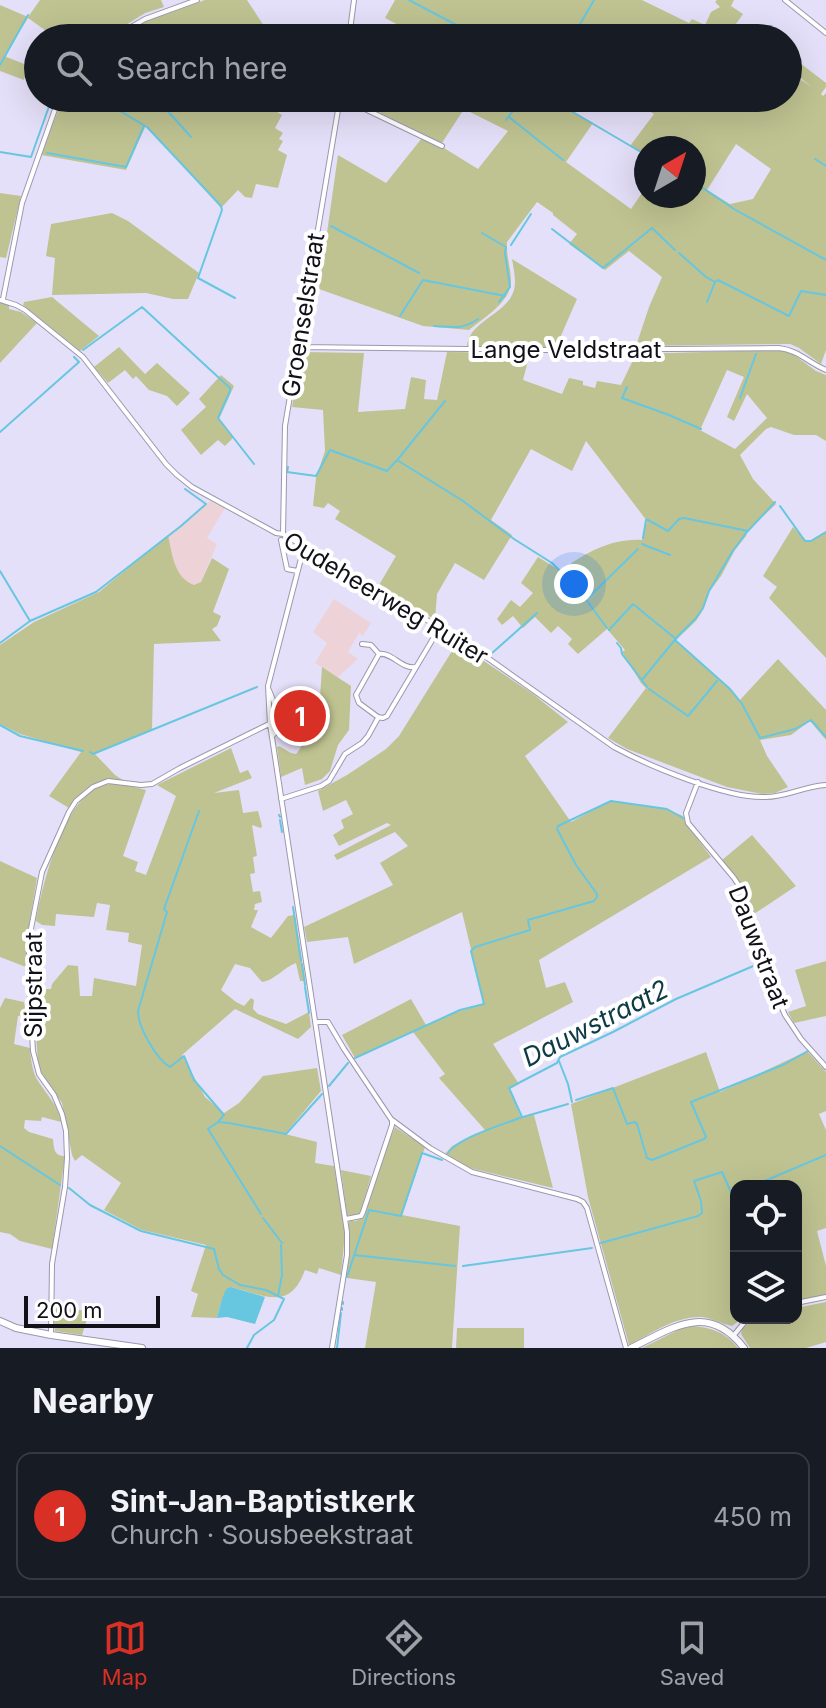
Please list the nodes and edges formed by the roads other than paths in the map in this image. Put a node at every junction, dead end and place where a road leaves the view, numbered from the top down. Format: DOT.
graph roads {
  1 [pos="197,0"];
  2 [pos="354,0"];
  3 [pos="785,0"];
  4 [pos="136,24"];
  5 [pos="351,24"];
  6 [pos="826,33"];
  7 [pos="54,112"];
  8 [pos="339,112"];
  9 [pos="370,112"];
  10 [pos="442,146"];
  11 [pos="1,300"];
  12 [pos="299,347"];
  13 [pos="826,370"];
  14 [pos="283,534"];
  15 [pos="281,540"];
  16 [pos="304,547"];
  17 [pos="297,571"];
  18 [pos="440,627"];
  19 [pos="362,644"];
  20 [pos="379,654"];
  21 [pos="415,667"];
  22 [pos="268,686"];
  23 [pos="378,717"];
  24 [pos="270,724"];
  25 [pos="272,736"];
  26 [pos="698,782"];
  27 [pos="826,785"];
  28 [pos="281,799"];
  29 [pos="315,1022"];
  30 [pos="826,1067"];
  31 [pos="391,1119"];
  32 [pos="345,1219"];
  33 [pos="826,1297"];
  34 [pos="802,1302"];
  35 [pos="743,1324"];
  36 [pos="1,1325"];
  37 [pos="51,1335"];
  38 [pos="734,1335"];
  39 [pos="142,1348"];
  40 [pos="332,1348"];
  41 [pos="629,1348"];
  42 [pos="744,1348"];
  1 -- 4 [label="street"];
  2 -- 5 [label="street"];
  3 -- 6 [label="street"];
  7 -- 11 [label="street"];
  8 -- 12 [label="street, Groenselstraat"];
  9 -- 10 [label="street"];
  11 -- 14 [label="street, Oudeheerweg Ruiter"];
  12 -- 13 [label="street, Lange Veldstraat"];
  12 -- 14 [label="street, Groenselstraat"];
  14 -- 16 [label="street, Oudeheerweg Ruiter"];
  15 -- 17 [label="street"];
  16 -- 17 [label="street"];
  16 -- 18 [label="street, Oudeheerweg Ruiter"];
  17 -- 22 [label="street"];
  18 -- 21 [label="street"];
  18 -- 26 [label="street, Oudeheerweg Ruiter"];
  19 -- 20 [label="street"];
  20 -- 21 [label="street"];
  20 -- 23 [label="street"];
  21 -- 23 [label="street"];
  22 -- 24 [label="street"];
  22 -- 25 [label="street"];
  23 -- 28 [label="street"];
  24 -- 25 [label="street"];
  24 -- 37 [label="street, Sijpstraat"];
  25 -- 28 [label="street"];
  26 -- 27 [label="street, Oudeheerweg Ruiter"];
  26 -- 30 [label="street, Dauwstraat"];
  28 -- 29 [label="street"];
  29 -- 31 [label="street"];
  29 -- 32 [label="street"];
  31 -- 32 [label="street"];
  31 -- 41 [label="street"];
  32 -- 40 [label="street"];
  33 -- 34 [label="street"];
  35 -- 38 [label="street"];
  36 -- 37 [label="street"];
  37 -- 39 [label="street"];
  38 -- 41 [label="street"];
  38 -- 42 [label="street"];
}
